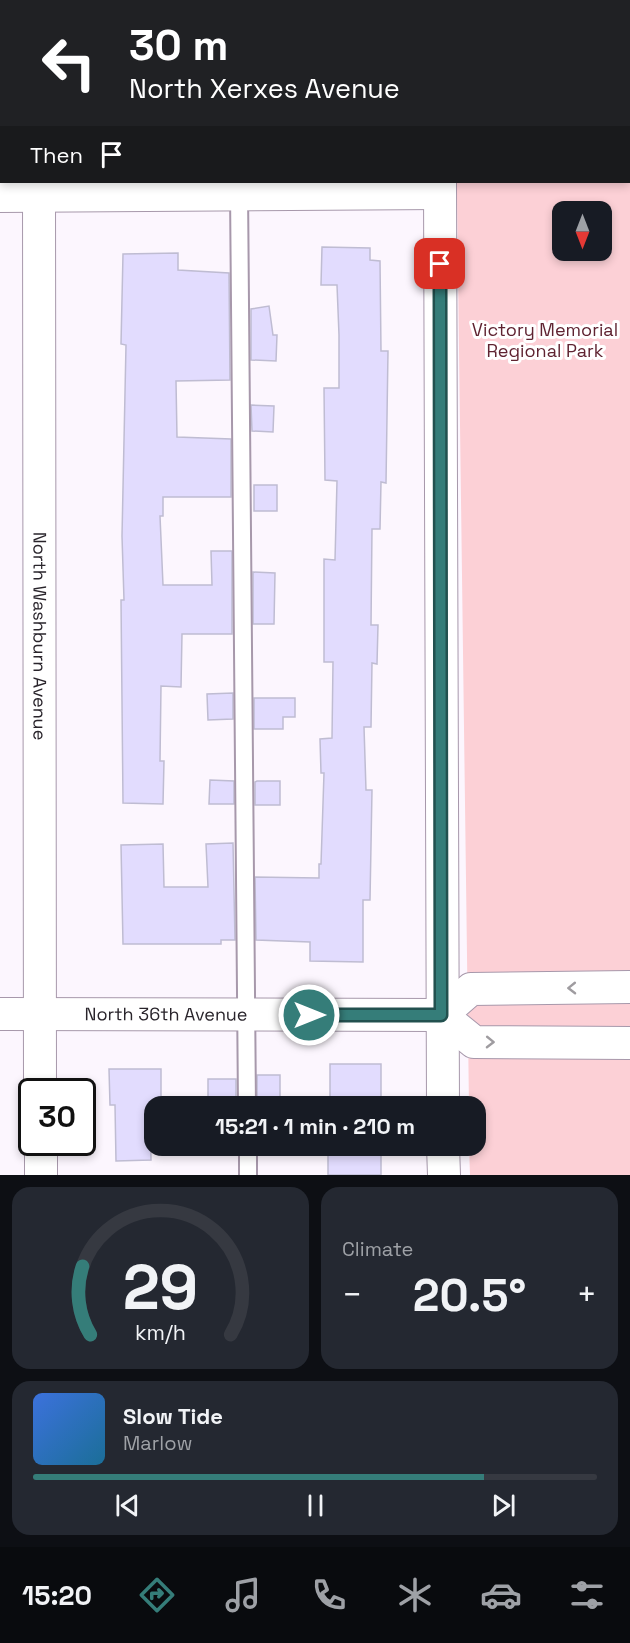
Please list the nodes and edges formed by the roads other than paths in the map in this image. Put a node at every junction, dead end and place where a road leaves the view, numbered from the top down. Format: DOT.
graph roads {
  1 [pos="239,187"];
  2 [pos="440,187"];
  3 [pos="39,188"];
  4 [pos="0,196"];
  5 [pos="630,987"];
  6 [pos="0,1014"];
  7 [pos="38,1014"];
  8 [pos="245,1015"];
  9 [pos="441,1015"];
  10 [pos="630,1043"];
  11 [pos="40,1078"];
  12 [pos="247,1096"];
  13 [pos="442,1096"];
  14 [pos="40,1156"];
  15 [pos="248,1156"];
  16 [pos="443,1156"];
  17 [pos="41,1175"];
  18 [pos="248,1175"];
  19 [pos="444,1175"];
  1 -- 2 [label="street"];
  1 -- 3 [label="street"];
  1 -- 8 [label="lane"];
  2 -- 9 [label="street"];
  3 -- 4 [label="street"];
  3 -- 7 [label="street, North Washburn Avenue"];
  5 -- 9 [label="street, one-way"];
  6 -- 7 [label="street, North 36th Avenue"];
  7 -- 8 [label="street, North 36th Avenue"];
  7 -- 11 [label="street, North Washburn Avenue"];
  8 -- 9 [label="street, North 36th Avenue"];
  8 -- 12 [label="lane"];
  9 -- 10 [label="street, one-way"];
  9 -- 13 [label="street"];
  14 -- 17 [label="street"];
  15 -- 18 [label="lane"];
  16 -- 19 [label="street"];
}
